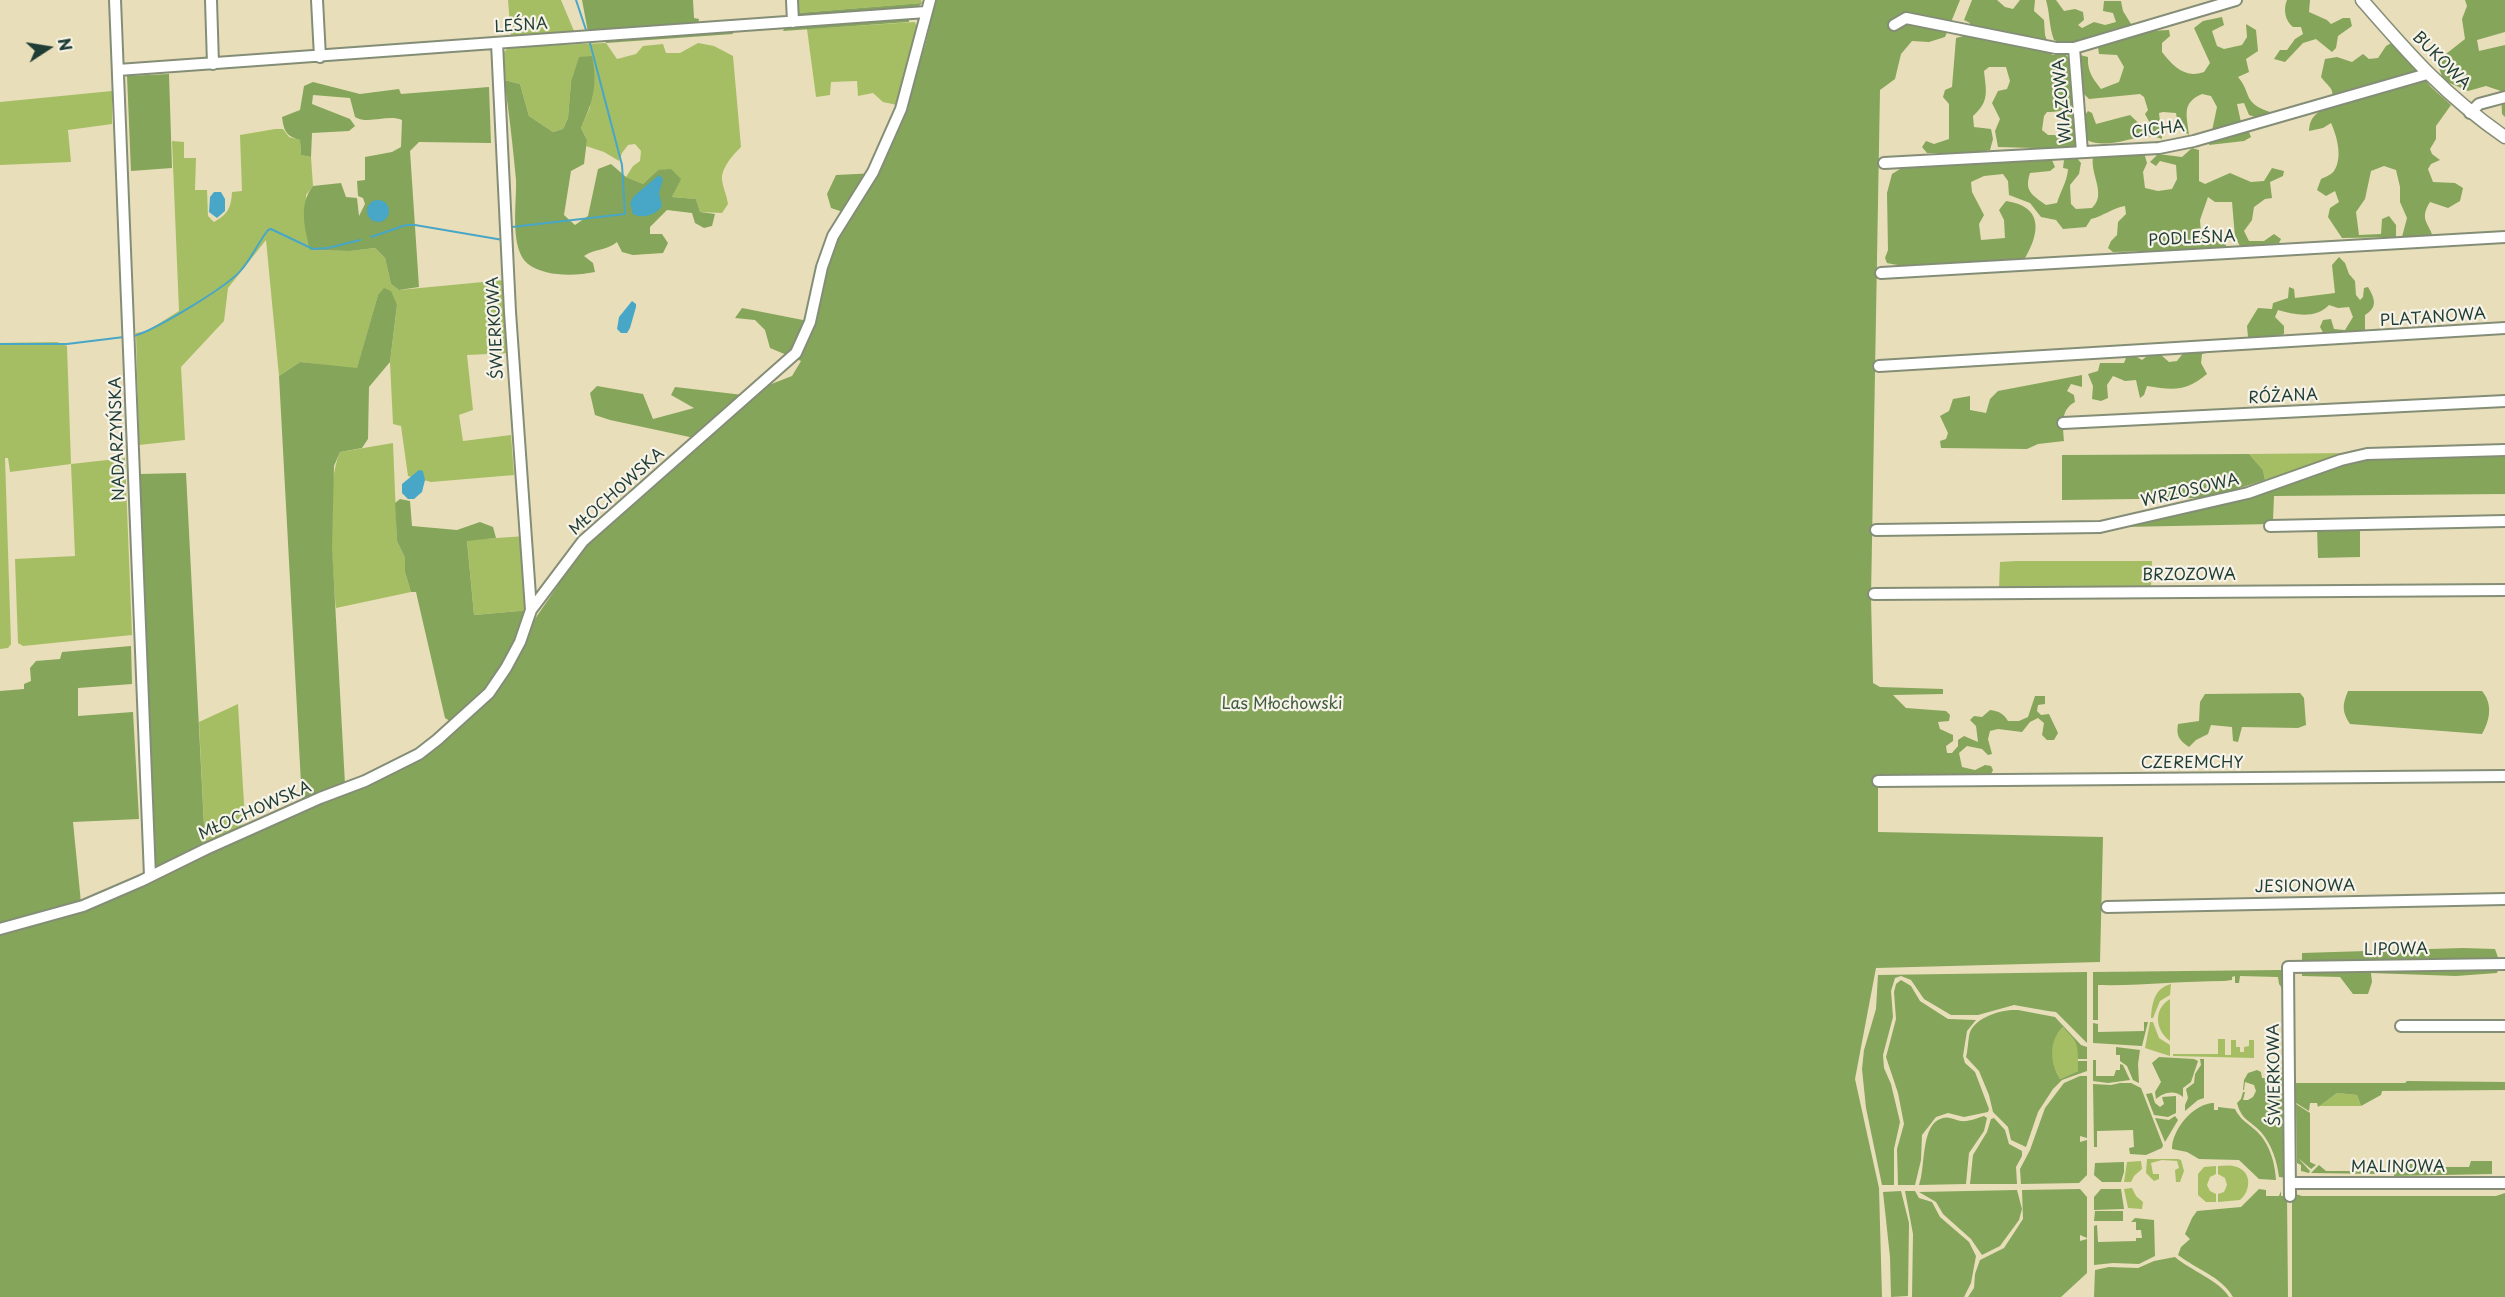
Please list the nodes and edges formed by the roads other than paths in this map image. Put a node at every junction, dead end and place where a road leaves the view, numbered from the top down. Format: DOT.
graph roads {
  1 [pos="115,0"];
  2 [pos="211,0"];
  3 [pos="316,0"];
  4 [pos="792,0"];
  5 [pos="930,0"];
  6 [pos="2236,0"];
  7 [pos="2362,0"];
  8 [pos="927,12"];
  9 [pos="793,22"];
  10 [pos="1894,25"];
  11 [pos="497,43"];
  12 [pos="2074,48"];
  13 [pos="320,57"];
  14 [pos="213,64"];
  15 [pos="118,70"];
  16 [pos="2427,74"];
  17 [pos="2505,97"];
  18 [pos="2470,113"];
  19 [pos="2505,137"];
  20 [pos="2082,152"];
  21 [pos="1884,163"];
  22 [pos="2505,237"];
  23 [pos="1881,273"];
  24 [pos="2505,328"];
  25 [pos="1879,366"];
  26 [pos="2505,401"];
  27 [pos="2063,423"];
  28 [pos="2505,450"];
  29 [pos="2505,521"];
  30 [pos="2270,526"];
  31 [pos="1876,530"];
  32 [pos="2505,590"];
  33 [pos="1874,594"];
  34 [pos="531,610"];
  35 [pos="2505,776"];
  36 [pos="1878,781"];
  37 [pos="150,876"];
  38 [pos="2505,899"];
  39 [pos="2107,907"];
  40 [pos="0,929"];
  41 [pos="2505,964"];
  42 [pos="2288,967"];
  43 [pos="2401,1026"];
  44 [pos="2505,1026"];
  45 [pos="2292,1183"];
  46 [pos="2505,1183"];
  47 [pos="2290,1196"];
  1 -- 15 [label="street, NADARZYŃSKA"];
  2 -- 14 [label="street"];
  3 -- 13 [label="street"];
  4 -- 9 [label="street"];
  5 -- 8 [label="street, MŁOCHOWSKA"];
  6 -- 12 [label="street"];
  7 -- 16 [label="street, BUKOWA"];
  8 -- 9 [label="street, LEŚNA"];
  8 -- 34 [label="street, MŁOCHOWSKA"];
  9 -- 11 [label="street, LEŚNA"];
  10 -- 12 [label="street"];
  11 -- 13 [label="street, LEŚNA"];
  11 -- 34 [label="street, ŚWIERKOWA"];
  12 -- 20 [label="street, WIĄZOWA"];
  13 -- 14 [label="street, LEŚNA"];
  14 -- 15 [label="street, LEŚNA"];
  15 -- 37 [label="street, NADARZYŃSKA"];
  16 -- 18 [label="street, BUKOWA"];
  16 -- 20 [label="street, CICHA"];
  17 -- 18 [label="street"];
  18 -- 19 [label="street, BUKOWA"];
  20 -- 21 [label="street, CICHA"];
  22 -- 23 [label="street, PODLEŚNA"];
  24 -- 25 [label="street, PLATANOWA"];
  26 -- 27 [label="street, RÓŻANA"];
  28 -- 31 [label="street, WRZOSOWA"];
  29 -- 30 [label="street"];
  32 -- 33 [label="street, BRZOZOWA"];
  34 -- 37 [label="street, MŁOCHOWSKA"];
  35 -- 36 [label="street, CZEREMCHY"];
  37 -- 40 [label="street, MŁOCHOWSKA"];
  38 -- 39 [label="street, JESIONOWA"];
  41 -- 42 [label="street, LIPOWA"];
  42 -- 45 [label="street, ŚWIERKOWA"];
  43 -- 44 [label="street"];
  45 -- 46 [label="street, MALINOWA"];
  45 -- 47 [label="street, ŚWIERKOWA"];
}
